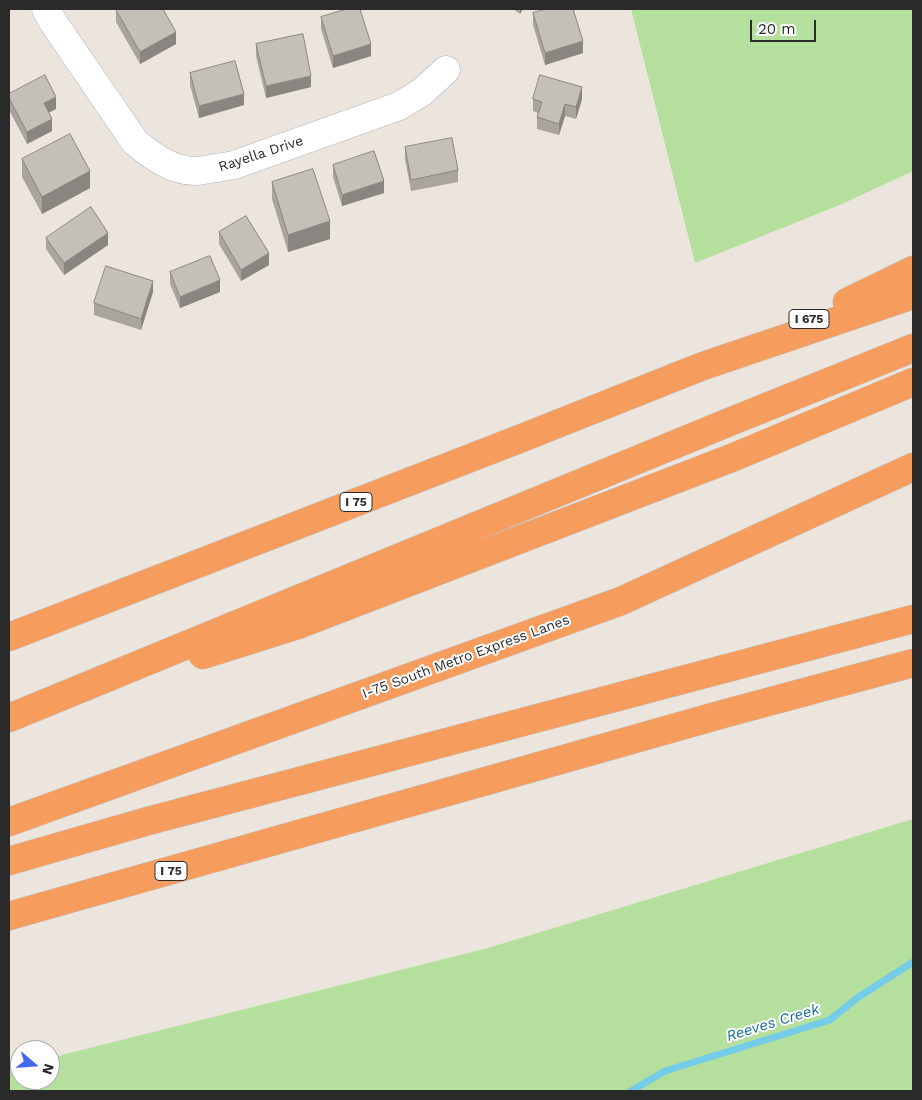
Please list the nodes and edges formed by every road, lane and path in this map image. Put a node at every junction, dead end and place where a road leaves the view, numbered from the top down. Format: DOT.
graph roads {
  1 [pos="46,9"];
  2 [pos="446,70"];
  3 [pos="913,270"];
  4 [pos="913,295"];
  5 [pos="913,348"];
  6 [pos="704,366"];
  7 [pos="913,382"];
  8 [pos="913,467"];
  9 [pos="913,619"];
  10 [pos="9,637"];
  11 [pos="913,663"];
  12 [pos="9,718"];
  13 [pos="9,822"];
  14 [pos="9,861"];
  15 [pos="9,916"];
  1 -- 2 [label="street, Rayella Drive"];
  3 -- 6 [label="highway, I 675"];
  4 -- 6 [label="highway, I 75"];
  5 -- 12 [label="highway"];
  6 -- 10 [label="highway, I 75"];
  7 -- 12 [label="highway"];
  8 -- 13 [label="highway, I-75 South Metro Express Lanes"];
  9 -- 14 [label="highway"];
  11 -- 15 [label="highway, I 75"];
}
